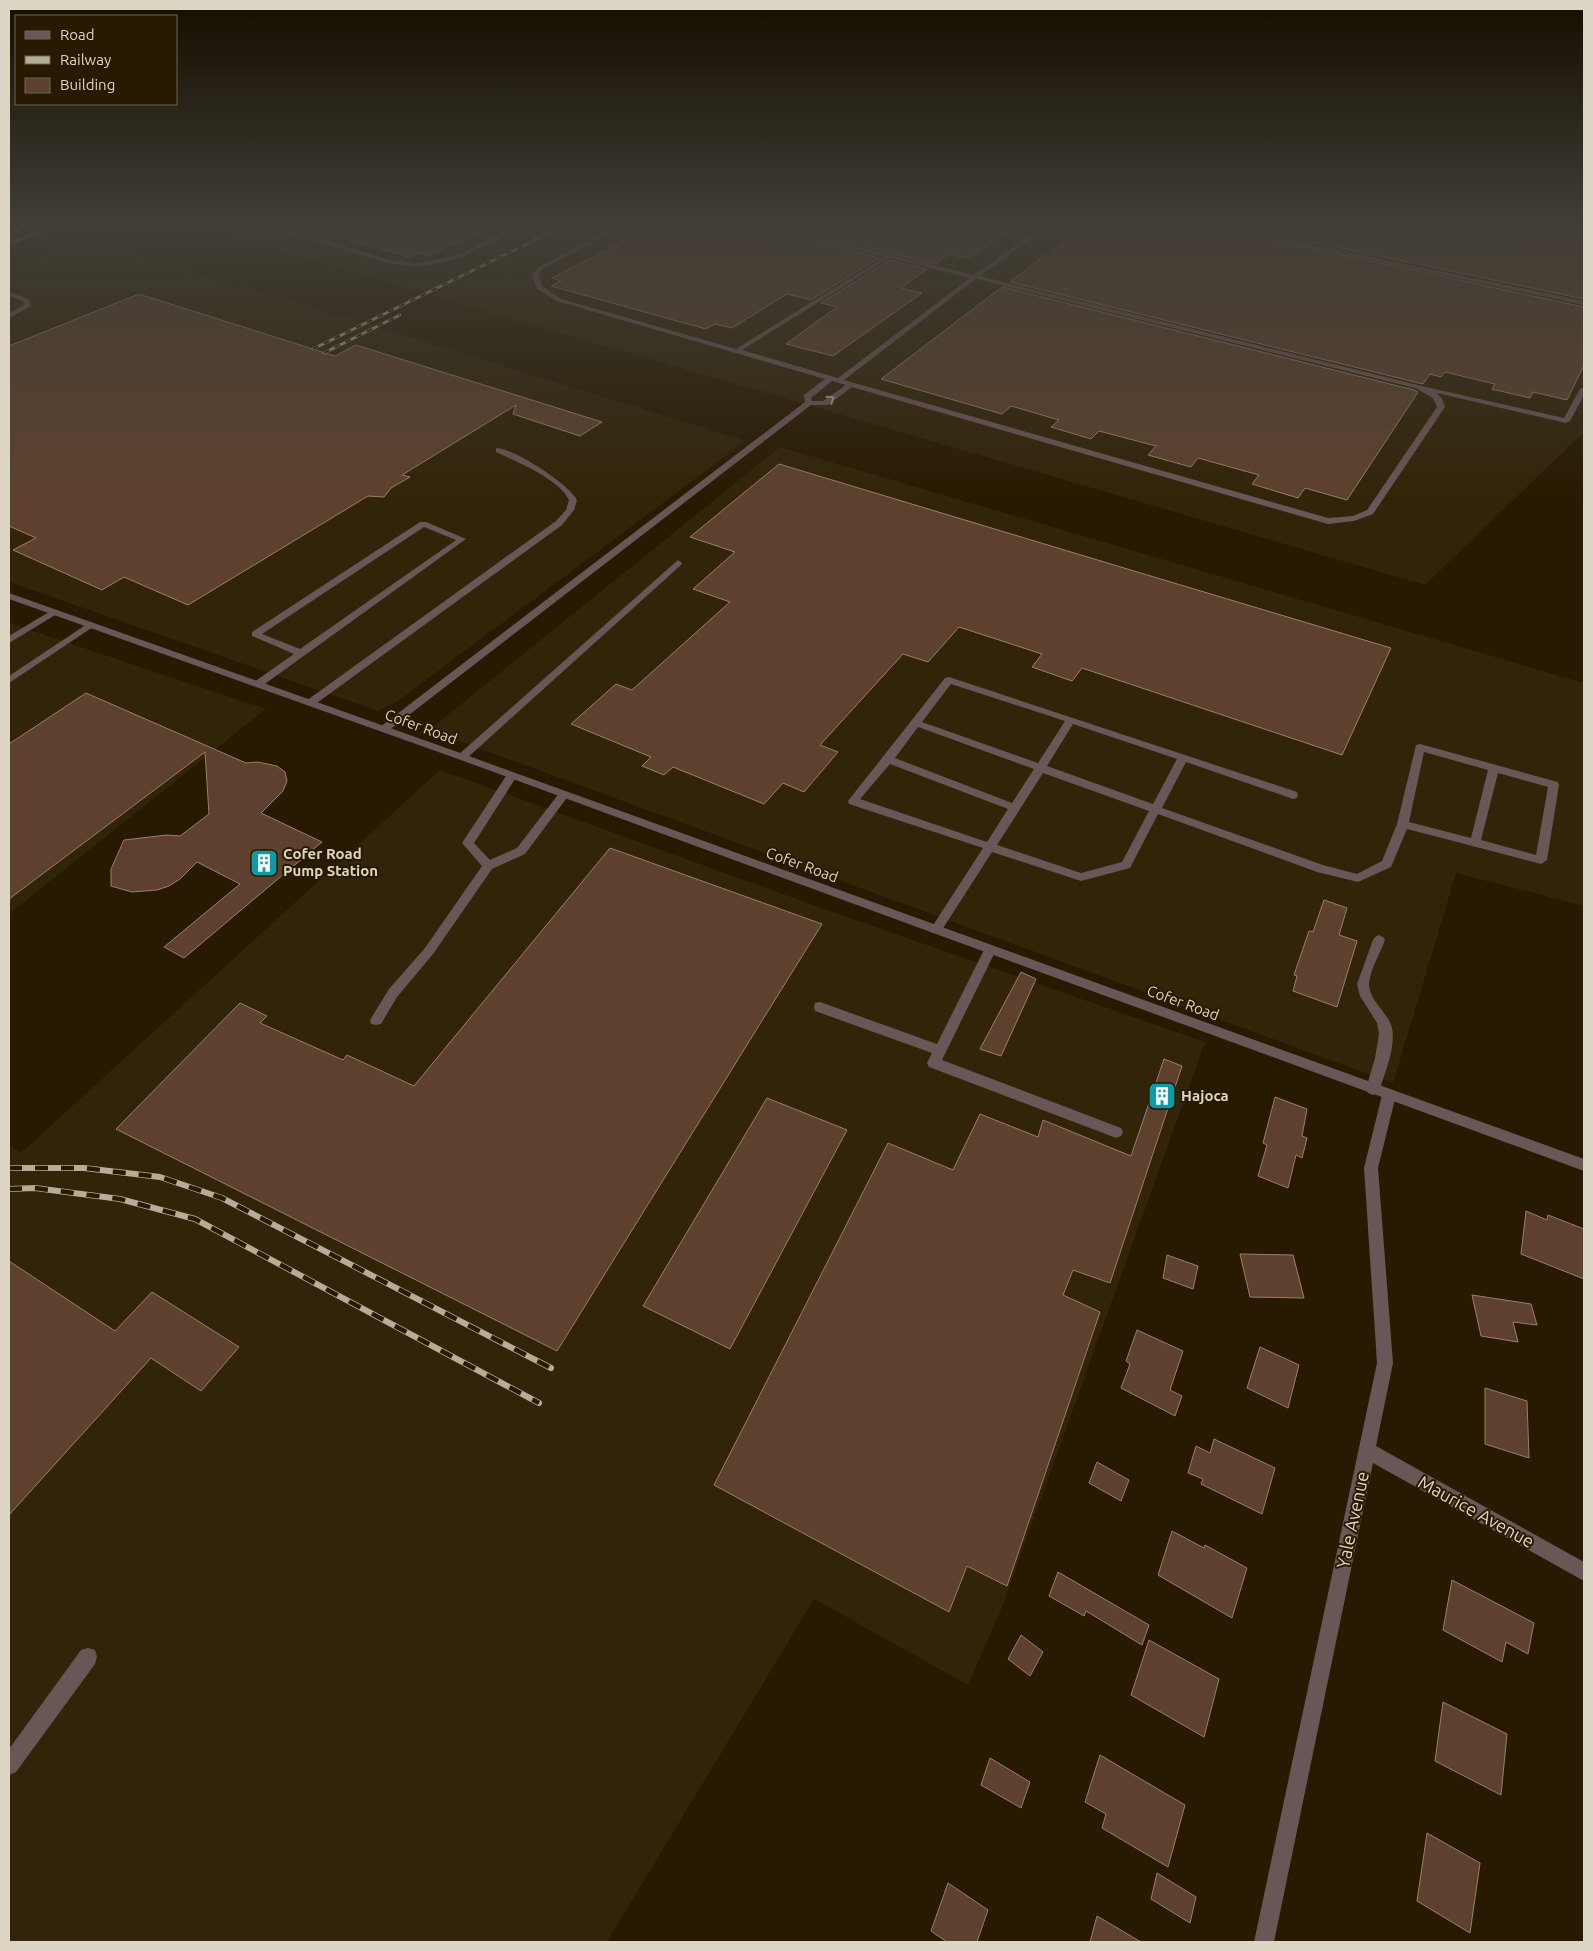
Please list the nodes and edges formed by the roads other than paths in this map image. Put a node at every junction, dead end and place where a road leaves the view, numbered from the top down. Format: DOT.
graph roads {
  1 [pos="616,317"];
  2 [pos="791,317"];
  3 [pos="920,317"];
  4 [pos="1138,317"];
  5 [pos="735,352"];
  6 [pos="833,380"];
  7 [pos="850,385"];
  8 [pos="1418,386"];
  9 [pos="1584,389"];
  10 [pos="809,403"];
  11 [pos="499,450"];
  12 [pos="678,563"];
  13 [pos="9,596"];
  14 [pos="54,612"];
  15 [pos="90,624"];
  16 [pos="9,640"];
  17 [pos="301,653"];
  18 [pos="9,680"];
  19 [pos="258,684"];
  20 [pos="310,703"];
  21 [pos="1071,720"];
  22 [pos="916,724"];
  23 [pos="384,730"];
  24 [pos="462,757"];
  25 [pos="1183,757"];
  26 [pos="888,759"];
  27 [pos="1494,768"];
  28 [pos="1039,769"];
  29 [pos="512,776"];
  30 [pos="564,795"];
  31 [pos="1293,795"];
  32 [pos="1015,808"];
  33 [pos="1154,811"];
  34 [pos="1403,824"];
  35 [pos="1475,843"];
  36 [pos="990,847"];
  37 [pos="488,866"];
  38 [pos="936,930"];
  39 [pos="1379,940"];
  40 [pos="990,950"];
  41 [pos="820,1007"];
  42 [pos="376,1020"];
  43 [pos="940,1050"];
  44 [pos="1381,1092"];
  45 [pos="1116,1132"];
  46 [pos="1584,1165"];
  47 [pos="1368,1451"];
  48 [pos="1584,1572"];
  49 [pos="88,1657"];
  50 [pos="9,1765"];
  51 [pos="1264,1942"];
  1 -- 5 [label="street"];
  2 -- 5 [label="street"];
  3 -- 6 [label="street"];
  4 -- 8 [label="street"];
  5 -- 6 [label="street"];
  6 -- 7 [label="street"];
  6 -- 10 [label="street"];
  7 -- 8 [label="street"];
  10 -- 7 [label="street, one-way"];
  8 -- 9 [label="street"];
  10 -- 23 [label="street"];
  11 -- 20 [label="street"];
  12 -- 24 [label="street"];
  13 -- 14 [label="street, Cofer Road"];
  14 -- 15 [label="street, Cofer Road"];
  14 -- 16 [label="street"];
  15 -- 18 [label="street"];
  15 -- 19 [label="street, Cofer Road"];
  17 -- 17 [label="street"];
  17 -- 19 [label="street"];
  19 -- 20 [label="street, Cofer Road"];
  20 -- 23 [label="street, Cofer Road"];
  21 -- 22 [label="street"];
  21 -- 25 [label="street"];
  21 -- 28 [label="street"];
  22 -- 26 [label="street"];
  22 -- 28 [label="street"];
  23 -- 24 [label="street, Cofer Road"];
  24 -- 29 [label="street, Cofer Road"];
  25 -- 31 [label="street"];
  25 -- 33 [label="street"];
  26 -- 32 [label="street"];
  26 -- 36 [label="street"];
  27 -- 34 [label="street"];
  27 -- 35 [label="street"];
  27 -- 35 [label="street"];
  28 -- 32 [label="street"];
  28 -- 33 [label="street"];
  29 -- 30 [label="street, Cofer Road"];
  29 -- 37 [label="street"];
  30 -- 37 [label="street"];
  30 -- 38 [label="street, Cofer Road"];
  32 -- 36 [label="street"];
  33 -- 34 [label="street"];
  33 -- 36 [label="street"];
  34 -- 35 [label="street"];
  36 -- 38 [label="street"];
  37 -- 42 [label="street"];
  38 -- 40 [label="street, Cofer Road"];
  39 -- 44 [label="street, Yale Avenue"];
  40 -- 43 [label="street"];
  40 -- 44 [label="street, Cofer Road"];
  41 -- 43 [label="street"];
  43 -- 45 [label="street"];
  44 -- 46 [label="street, Cofer Road"];
  44 -- 47 [label="street, Yale Avenue"];
  47 -- 48 [label="street, Maurice Avenue"];
  47 -- 51 [label="street, Yale Avenue"];
  49 -- 50 [label="street"];
}
